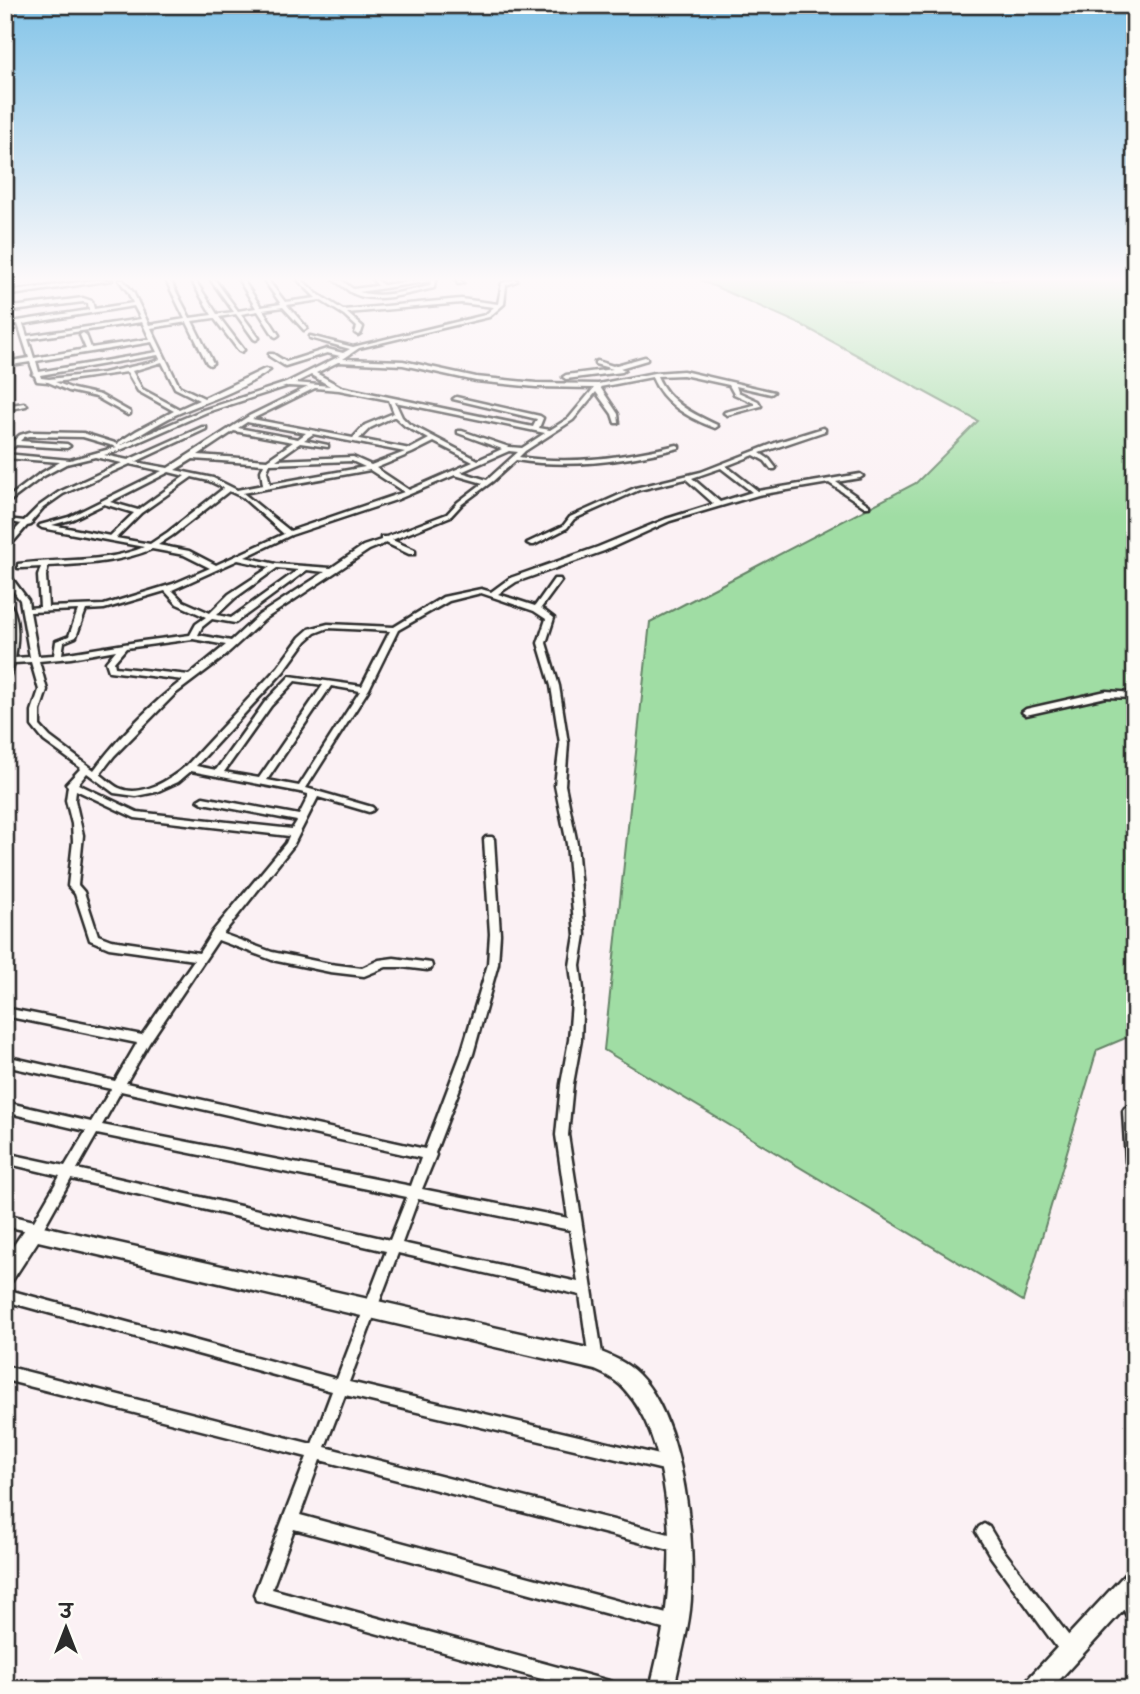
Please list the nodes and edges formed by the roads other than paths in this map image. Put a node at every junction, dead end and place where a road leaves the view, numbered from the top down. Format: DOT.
graph roads {
  1 [pos="37,359"];
  2 [pos="141,359"];
  3 [pos="160,359"];
  4 [pos="163,359"];
  5 [pos="208,359"];
  6 [pos="277,359"];
  7 [pos="301,359"];
  8 [pos="645,359"];
  9 [pos="32,360"];
  10 [pos="337,360"];
  11 [pos="210,363"];
  12 [pos="597,363"];
  13 [pos="5,364"];
  14 [pos="618,368"];
  15 [pos="128,369"];
  16 [pos="267,370"];
  17 [pos="312,373"];
  18 [pos="36,374"];
  19 [pos="653,375"];
  20 [pos="566,377"];
  21 [pos="633,379"];
  22 [pos="50,381"];
  23 [pos="288,384"];
  24 [pos="732,384"];
  25 [pos="313,387"];
  26 [pos="339,387"];
  27 [pos="598,387"];
  28 [pos="771,392"];
  29 [pos="391,398"];
  30 [pos="456,399"];
  31 [pos="205,401"];
  32 [pos="24,405"];
  33 [pos="5,408"];
  34 [pos="179,411"];
  35 [pos="128,413"];
  36 [pos="397,414"];
  37 [pos="727,414"];
  38 [pos="246,420"];
  39 [pos="617,422"];
  40 [pos="715,426"];
  41 [pos="204,428"];
  42 [pos="536,428"];
  43 [pos="232,429"];
  44 [pos="823,430"];
  45 [pos="460,432"];
  46 [pos="550,432"];
  47 [pos="311,433"];
  48 [pos="435,439"];
  49 [pos="298,440"];
  50 [pos="355,441"];
  51 [pos="14,443"];
  52 [pos="67,446"];
  53 [pos="326,446"];
  54 [pos="120,447"];
  55 [pos="677,447"];
  56 [pos="508,449"];
  57 [pos="523,450"];
  58 [pos="411,451"];
  59 [pos="755,453"];
  60 [pos="5,454"];
  61 [pos="94,455"];
  62 [pos="192,457"];
  63 [pos="514,458"];
  64 [pos="69,461"];
  65 [pos="122,462"];
  66 [pos="268,462"];
  67 [pos="479,463"];
  68 [pos="722,466"];
  69 [pos="369,468"];
  70 [pos="773,468"];
  71 [pos="167,469"];
  72 [pos="456,473"];
  73 [pos="190,475"];
  74 [pos="686,476"];
  75 [pos="860,476"];
  76 [pos="488,482"];
  77 [pos="832,482"];
  78 [pos="267,486"];
  79 [pos="233,490"];
  80 [pos="409,493"];
  81 [pos="757,493"];
  82 [pos="104,502"];
  83 [pos="5,503"];
  84 [pos="718,504"];
  85 [pos="867,506"];
  86 [pos="139,512"];
  87 [pos="9,520"];
  88 [pos="26,523"];
  89 [pos="42,526"];
  90 [pos="289,534"];
  91 [pos="110,539"];
  92 [pos="384,539"];
  93 [pos="531,543"];
  94 [pos="5,546"];
  95 [pos="151,547"];
  96 [pos="412,552"];
  97 [pos="238,558"];
  98 [pos="45,563"];
  99 [pos="21,566"];
  100 [pos="276,566"];
  101 [pos="217,568"];
  102 [pos="305,568"];
  103 [pos="334,570"];
  104 [pos="5,575"];
  105 [pos="557,581"];
  106 [pos="167,589"];
  107 [pos="491,595"];
  108 [pos="5,601"];
  109 [pos="83,608"];
  110 [pos="26,609"];
  111 [pos="44,609"];
  112 [pos="537,609"];
  113 [pos="11,612"];
  114 [pos="211,616"];
  115 [pos="395,629"];
  116 [pos="193,638"];
  117 [pos="232,644"];
  118 [pos="124,646"];
  119 [pos="58,657"];
  120 [pos="35,659"];
  121 [pos="12,661"];
  122 [pos="5,678"];
  123 [pos="191,678"];
  124 [pos="329,682"];
  125 [pos="365,689"];
  126 [pos="1135,696"];
  127 [pos="242,712"];
  128 [pos="1026,712"];
  129 [pos="260,715"];
  130 [pos="189,768"];
  131 [pos="218,774"];
  132 [pos="95,775"];
  133 [pos="77,777"];
  134 [pos="261,782"];
  135 [pos="307,790"];
  136 [pos="203,800"];
  137 [pos="369,809"];
  138 [pos="302,819"];
  139 [pos="295,833"];
  140 [pos="489,839"];
  141 [pos="216,936"];
  142 [pos="202,957"];
  143 [pos="427,966"];
  144 [pos="5,1012"];
  145 [pos="145,1040"];
  146 [pos="5,1061"];
  147 [pos="119,1086"];
  148 [pos="5,1107"];
  149 [pos="1129,1111"];
  150 [pos="94,1128"];
  151 [pos="430,1155"];
  152 [pos="5,1158"];
  153 [pos="1135,1172"];
  154 [pos="68,1173"];
  155 [pos="415,1192"];
  156 [pos="5,1220"];
  157 [pos="575,1225"];
  158 [pos="35,1229"];
  159 [pos="394,1247"];
  160 [pos="5,1275"];
  161 [pos="584,1290"];
  162 [pos="5,1294"];
  163 [pos="370,1308"];
  164 [pos="597,1360"];
  165 [pos="5,1373"];
  166 [pos="341,1387"];
  167 [pos="316,1454"];
  168 [pos="668,1464"];
  169 [pos="290,1520"];
  170 [pos="984,1532"];
  171 [pos="682,1545"];
  172 [pos="1129,1586"];
  173 [pos="1135,1615"];
  174 [pos="674,1624"];
  175 [pos="1069,1651"];
  176 [pos="1046,1684"];
  177 [pos="609,1689"];
  178 [pos="662,1689"];
  1 -- 9 [label="street"];
  2 -- 18 [label="street"];
  3 -- 15 [label="street"];
  4 -- 31 [label="street"];
  5 -- 11 [label="street"];
  6 -- 7 [label="street"];
  8 -- 14 [label="street"];
  9 -- 13 [label="street"];
  9 -- 18 [label="street"];
  10 -- 17 [label="street"];
  10 -- 27 [label="street"];
  12 -- 14 [label="street"];
  14 -- 20 [label="street"];
  14 -- 21 [label="street"];
  15 -- 22 [label="street"];
  15 -- 34 [label="street"];
  16 -- 31 [label="street"];
  17 -- 23 [label="street"];
  17 -- 26 [label="street"];
  18 -- 22 [label="street"];
  19 -- 21 [label="street"];
  19 -- 24 [label="street"];
  19 -- 40 [label="street"];
  21 -- 27 [label="street"];
  22 -- 35 [label="street"];
  23 -- 25 [label="street"];
  23 -- 54 [label="street"];
  24 -- 28 [label="street"];
  24 -- 37 [label="street"];
  25 -- 26 [label="street"];
  25 -- 38 [label="street"];
  26 -- 29 [label="street"];
  27 -- 39 [label="street"];
  27 -- 46 [label="street"];
  29 -- 36 [label="street"];
  29 -- 42 [label="street"];
  30 -- 42 [label="street"];
  31 -- 34 [label="street"];
  32 -- 33 [label="street"];
  34 -- 54 [label="street"];
  36 -- 48 [label="street"];
  36 -- 50 [label="street"];
  38 -- 43 [label="street"];
  38 -- 47 [label="street"];
  41 -- 65 [label="street"];
  42 -- 46 [label="street"];
  43 -- 49 [label="street"];
  43 -- 62 [label="street"];
  44 -- 59 [label="street"];
  45 -- 56 [label="street"];
  46 -- 57 [label="street"];
  47 -- 49 [label="street"];
  47 -- 50 [label="street"];
  48 -- 58 [label="street"];
  48 -- 67 [label="street"];
  49 -- 53 [label="street"];
  49 -- 66 [label="street"];
  50 -- 58 [label="street"];
  51 -- 52 [label="street"];
  51 -- 54 [label="street"];
  51 -- 60 [label="street"];
  54 -- 61 [label="street"];
  55 -- 63 [label="street"];
  56 -- 57 [label="street"];
  56 -- 67 [label="street"];
  57 -- 63 [label="street"];
  58 -- 69 [label="street"];
  59 -- 68 [label="street"];
  59 -- 70 [label="street"];
  60 -- 64 [label="street"];
  61 -- 64 [label="street"];
  61 -- 65 [label="street"];
  62 -- 66 [label="street"];
  62 -- 71 [label="street"];
  63 -- 76 [label="street"];
  64 -- 83 [label="street"];
  65 -- 71 [label="street"];
  65 -- 88 [label="street"];
  66 -- 69 [label="street"];
  66 -- 78 [label="street"];
  67 -- 72 [label="street"];
  68 -- 74 [label="street"];
  68 -- 81 [label="street"];
  69 -- 78 [label="street"];
  69 -- 80 [label="street"];
  71 -- 73 [label="street"];
  71 -- 82 [label="street"];
  72 -- 76 [label="street"];
  72 -- 80 [label="street"];
  73 -- 79 [label="street"];
  73 -- 86 [label="street"];
  74 -- 84 [label="street"];
  74 -- 93 [label="street"];
  75 -- 77 [label="street"];
  76 -- 92 [label="street"];
  77 -- 81 [label="street"];
  77 -- 85 [label="street"];
  78 -- 79 [label="street"];
  79 -- 90 [label="street"];
  79 -- 95 [label="street"];
  80 -- 90 [label="street"];
  81 -- 84 [label="street"];
  82 -- 86 [label="street"];
  82 -- 89 [label="street"];
  84 -- 107 [label="street"];
  86 -- 91 [label="street"];
  87 -- 88 [label="street"];
  88 -- 89 [label="street"];
  88 -- 94 [label="street"];
  89 -- 91 [label="street"];
  90 -- 97 [label="street"];
  91 -- 95 [label="street"];
  92 -- 96 [label="street"];
  92 -- 103 [label="street"];
  95 -- 98 [label="street"];
  95 -- 101 [label="street"];
  97 -- 100 [label="street"];
  97 -- 101 [label="street"];
  98 -- 99 [label="street"];
  98 -- 111 [label="street"];
  100 -- 102 [label="street"];
  100 -- 114 [label="street"];
  101 -- 106 [label="street"];
  102 -- 103 [label="street"];
  102 -- 114 [label="street"];
  103 -- 117 [label="street"];
  104 -- 110 [label="street"];
  105 -- 112 [label="street"];
  106 -- 109 [label="street"];
  106 -- 114 [label="street"];
  107 -- 112 [label="street"];
  107 -- 115 [label="street"];
  108 -- 113 [label="street"];
  109 -- 111 [label="street"];
  109 -- 119 [label="street"];
  110 -- 111 [label="street"];
  110 -- 113 [label="street"];
  110 -- 120 [label="street"];
  112 -- 157 [label="street"];
  113 -- 121 [label="street"];
  114 -- 116 [label="street"];
  115 -- 125 [label="street"];
  115 -- 127 [label="street"];
  116 -- 117 [label="street"];
  116 -- 118 [label="street"];
  117 -- 123 [label="street"];
  118 -- 119 [label="street"];
  118 -- 123 [label="street"];
  119 -- 120 [label="street"];
  120 -- 121 [label="street"];
  120 -- 133 [label="street"];
  121 -- 122 [label="street"];
  123 -- 132 [label="street"];
  124 -- 125 [label="street"];
  124 -- 129 [label="street"];
  124 -- 134 [label="street"];
  125 -- 135 [label="street"];
  126 -- 128 [label="street"];
  127 -- 129 [label="street"];
  127 -- 130 [label="street"];
  129 -- 131 [label="street"];
  130 -- 131 [label="street"];
  130 -- 132 [label="street"];
  131 -- 134 [label="street"];
  132 -- 133 [label="street"];
  133 -- 139 [label="street"];
  133 -- 142 [label="street"];
  134 -- 135 [label="street"];
  135 -- 137 [label="street"];
  135 -- 138 [label="street"];
  136 -- 138 [label="street"];
  138 -- 139 [label="street"];
  139 -- 141 [label="street"];
  140 -- 151 [label="street"];
  141 -- 142 [label="street"];
  141 -- 143 [label="street"];
  142 -- 145 [label="street"];
  144 -- 145 [label="street"];
  145 -- 147 [label="street"];
  146 -- 147 [label="street"];
  147 -- 150 [label="street"];
  147 -- 151 [label="street"];
  148 -- 150 [label="street"];
  149 -- 153 [label="street"];
  150 -- 154 [label="street"];
  150 -- 155 [label="street"];
  151 -- 155 [label="street"];
  152 -- 154 [label="street"];
  154 -- 158 [label="street"];
  154 -- 159 [label="street"];
  155 -- 157 [label="street"];
  155 -- 159 [label="street"];
  156 -- 158 [label="street"];
  157 -- 161 [label="street"];
  158 -- 160 [label="street"];
  158 -- 163 [label="street"];
  159 -- 161 [label="street"];
  159 -- 163 [label="street"];
  161 -- 164 [label="street"];
  162 -- 166 [label="street"];
  163 -- 164 [label="street"];
  163 -- 166 [label="street"];
  164 -- 168 [label="street"];
  165 -- 167 [label="street"];
  166 -- 167 [label="street"];
  166 -- 168 [label="street"];
  167 -- 169 [label="street"];
  167 -- 171 [label="street"];
  168 -- 171 [label="street"];
  169 -- 174 [label="street"];
  169 -- 177 [label="street"];
  170 -- 175 [label="street"];
  171 -- 174 [label="street"];
  172 -- 173 [label="street"];
  172 -- 175 [label="street"];
  174 -- 178 [label="street"];
  175 -- 176 [label="street"];
}
